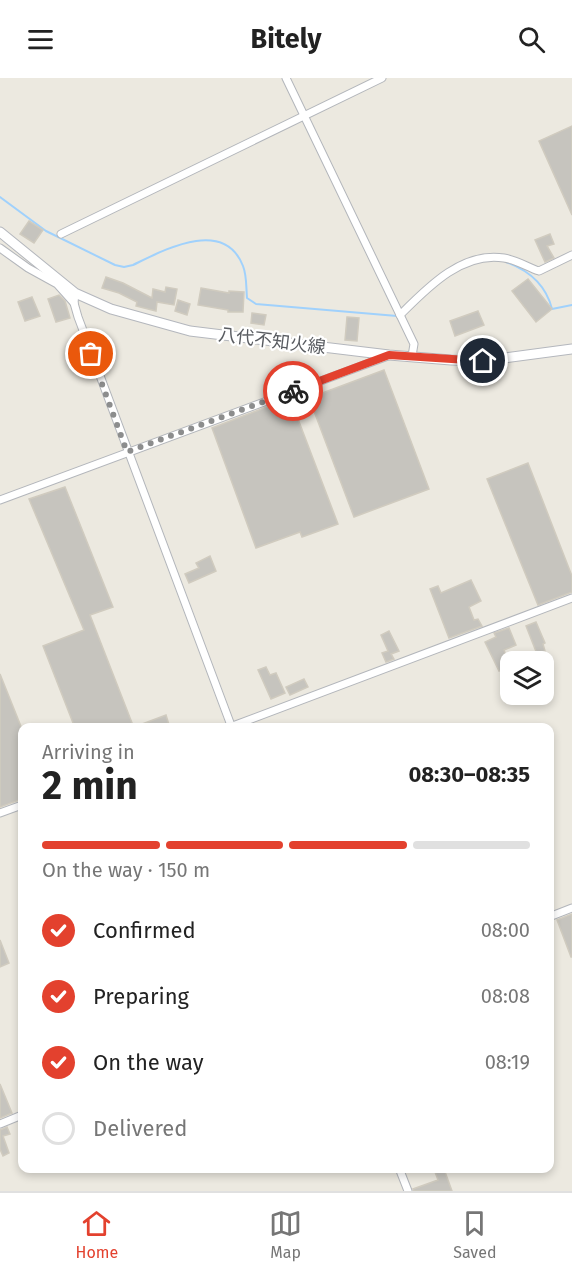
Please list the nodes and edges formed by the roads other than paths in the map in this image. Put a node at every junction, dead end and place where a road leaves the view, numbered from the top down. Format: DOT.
graph roads {
  1 [pos="286,78"];
  2 [pos="382,78"];
  3 [pos="305,116"];
  4 [pos="0,232"];
  5 [pos="61,234"];
  6 [pos="0,248"];
  7 [pos="572,255"];
  8 [pos="75,293"];
  9 [pos="74,303"];
  10 [pos="400,315"];
  11 [pos="572,349"];
  12 [pos="389,355"];
  13 [pos="412,356"];
  14 [pos="127,452"];
  15 [pos="0,500"];
  16 [pos="572,598"];
  17 [pos="229,723"];
  18 [pos="241,723"];
  19 [pos="18,806"];
  20 [pos="0,813"];
  21 [pos="572,908"];
  22 [pos="554,915"];
  23 [pos="18,1117"];
  24 [pos="0,1124"];
  25 [pos="401,1173"];
  26 [pos="408,1191"];
  1 -- 3 [label="street"];
  2 -- 3 [label="street"];
  3 -- 5 [label="street"];
  3 -- 10 [label="street"];
  4 -- 8 [label="main road, 八代不知火線"];
  6 -- 9 [label="street"];
  7 -- 10 [label="street"];
  8 -- 9 [label="street"];
  8 -- 12 [label="main road, 八代不知火線"];
  9 -- 14 [label="street"];
  10 -- 13 [label="street"];
  11 -- 13 [label="main road, 八代不知火線"];
  12 -- 13 [label="main road, 八代不知火線"];
  12 -- 14 [label="street"];
  14 -- 15 [label="street"];
  14 -- 17 [label="street"];
  16 -- 18 [label="street"];
  19 -- 20 [label="street"];
  21 -- 22 [label="street"];
  23 -- 24 [label="street"];
  25 -- 26 [label="street"];
}
